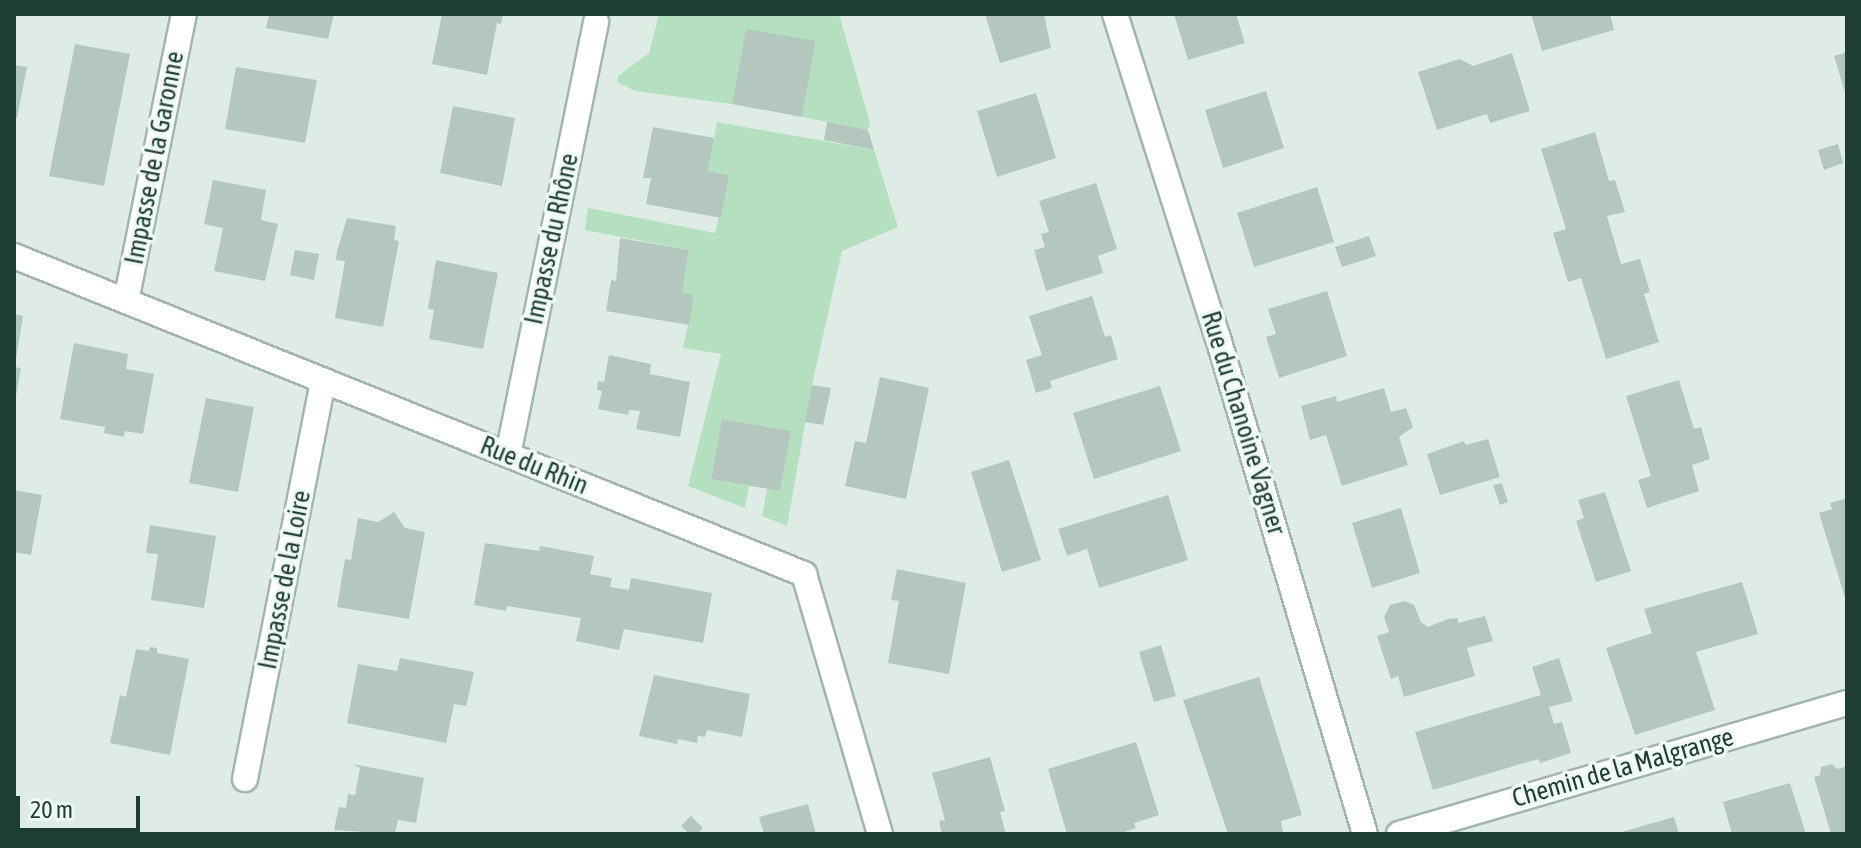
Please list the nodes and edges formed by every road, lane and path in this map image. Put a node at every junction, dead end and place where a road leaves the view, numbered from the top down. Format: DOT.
graph roads {
  1 [pos="184,14"];
  2 [pos="1115,14"];
  3 [pos="596,22"];
  4 [pos="14,256"];
  5 [pos="126,301"];
  6 [pos="323,381"];
  7 [pos="508,455"];
  8 [pos="1847,703"];
  9 [pos="245,779"];
  10 [pos="880,834"];
  11 [pos="1365,834"];
  12 [pos="1399,834"];
  1 -- 5 [label="street, Impasse de la Garonne"];
  2 -- 11 [label="street, Rue du Chanoine Vagner"];
  3 -- 7 [label="street, Impasse du Rhône"];
  4 -- 5 [label="street, Rue du Rhin"];
  5 -- 6 [label="street, Rue du Rhin"];
  6 -- 7 [label="street, Rue du Rhin"];
  6 -- 9 [label="street, Impasse de la Loire"];
  7 -- 10 [label="street, Rue du Rhin"];
  8 -- 12 [label="street, Chemin de la Malgrange"];
}
